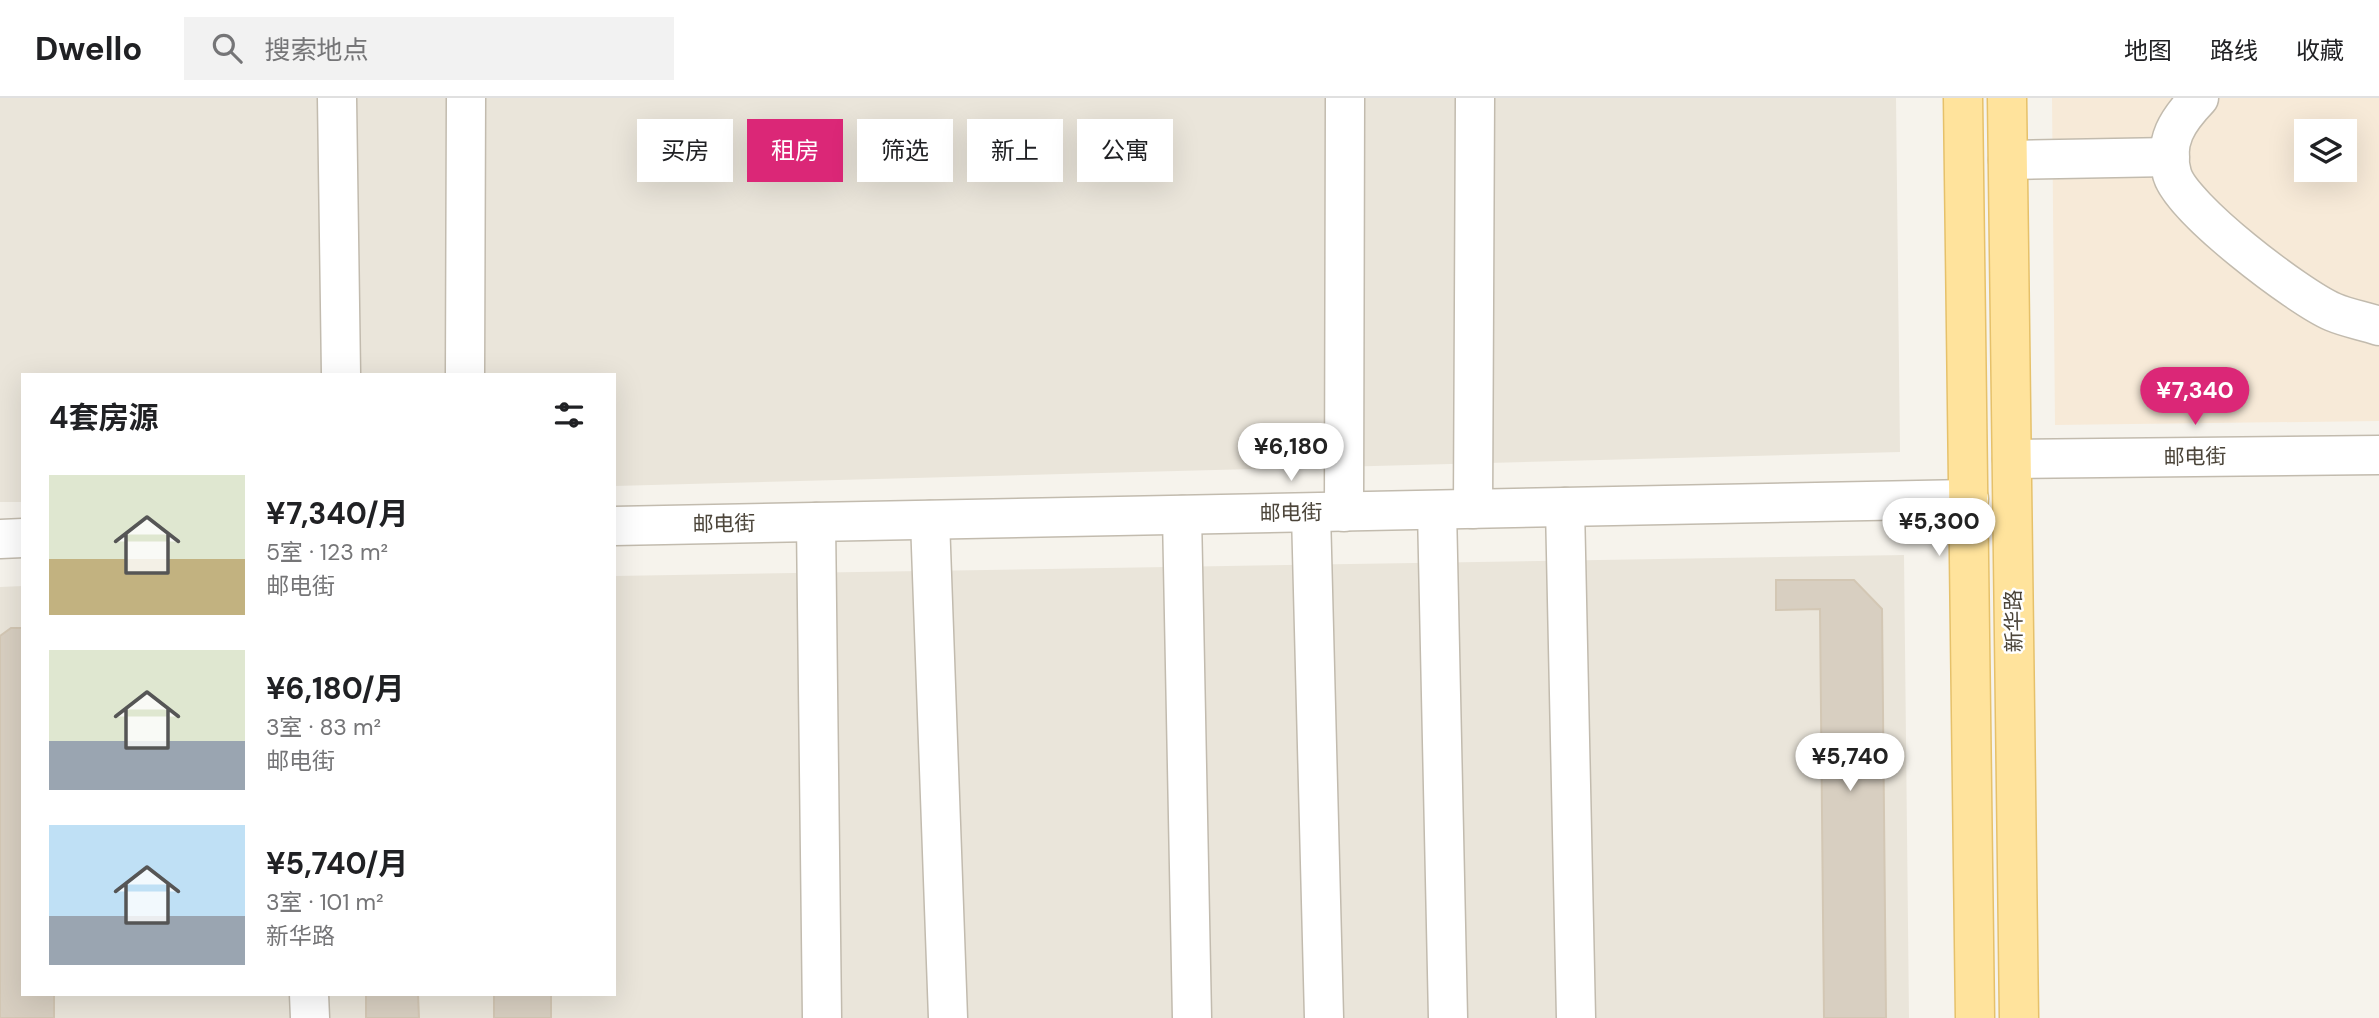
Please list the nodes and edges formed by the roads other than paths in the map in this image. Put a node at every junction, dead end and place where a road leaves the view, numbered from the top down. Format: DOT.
graph roads {
  1 [pos="337,98"];
  2 [pos="466,98"];
  3 [pos="1345,98"];
  4 [pos="1475,98"];
  5 [pos="1963,98"];
  6 [pos="2007,98"];
  7 [pos="2199,98"];
  8 [pos="2170,157"];
  9 [pos="2008,160"];
  10 [pos="2379,326"];
  11 [pos="341,373"];
  12 [pos="465,373"];
  13 [pos="2379,455"];
  14 [pos="2012,459"];
  15 [pos="1969,499"];
  16 [pos="1565,507"];
  17 [pos="1455,510"];
  18 [pos="1327,512"];
  19 [pos="1182,515"];
  20 [pos="930,520"];
  21 [pos="816,522"];
  22 [pos="616,526"];
  23 [pos="21,538"];
  24 [pos="0,539"];
  25 [pos="309,996"];
  26 [pos="310,1018"];
  27 [pos="822,1018"];
  28 [pos="948,1018"];
  29 [pos="1192,1018"];
  30 [pos="1324,1018"];
  31 [pos="1448,1018"];
  32 [pos="1576,1018"];
  33 [pos="1975,1018"];
  34 [pos="2019,1018"];
  1 -- 11 [label="street"];
  2 -- 12 [label="street"];
  3 -- 18 [label="street"];
  4 -- 17 [label="street"];
  5 -- 15 [label="main road, 新华路"];
  6 -- 9 [label="main road, 新华路"];
  7 -- 8 [label="street"];
  8 -- 9 [label="street"];
  8 -- 10 [label="street"];
  9 -- 14 [label="main road, 新华路"];
  13 -- 14 [label="street, 邮电街"];
  14 -- 34 [label="main road, 新华路"];
  15 -- 16 [label="street, 邮电街"];
  15 -- 33 [label="main road, 新华路"];
  16 -- 17 [label="street, 邮电街"];
  16 -- 32 [label="street"];
  17 -- 18 [label="street, 邮电街"];
  17 -- 31 [label="street"];
  18 -- 19 [label="street, 邮电街"];
  18 -- 30 [label="street"];
  19 -- 20 [label="street, 邮电街"];
  19 -- 29 [label="street"];
  20 -- 21 [label="street, 邮电街"];
  20 -- 28 [label="street"];
  21 -- 22 [label="street, 邮电街"];
  21 -- 27 [label="street"];
  23 -- 24 [label="street"];
  25 -- 26 [label="street"];
}
